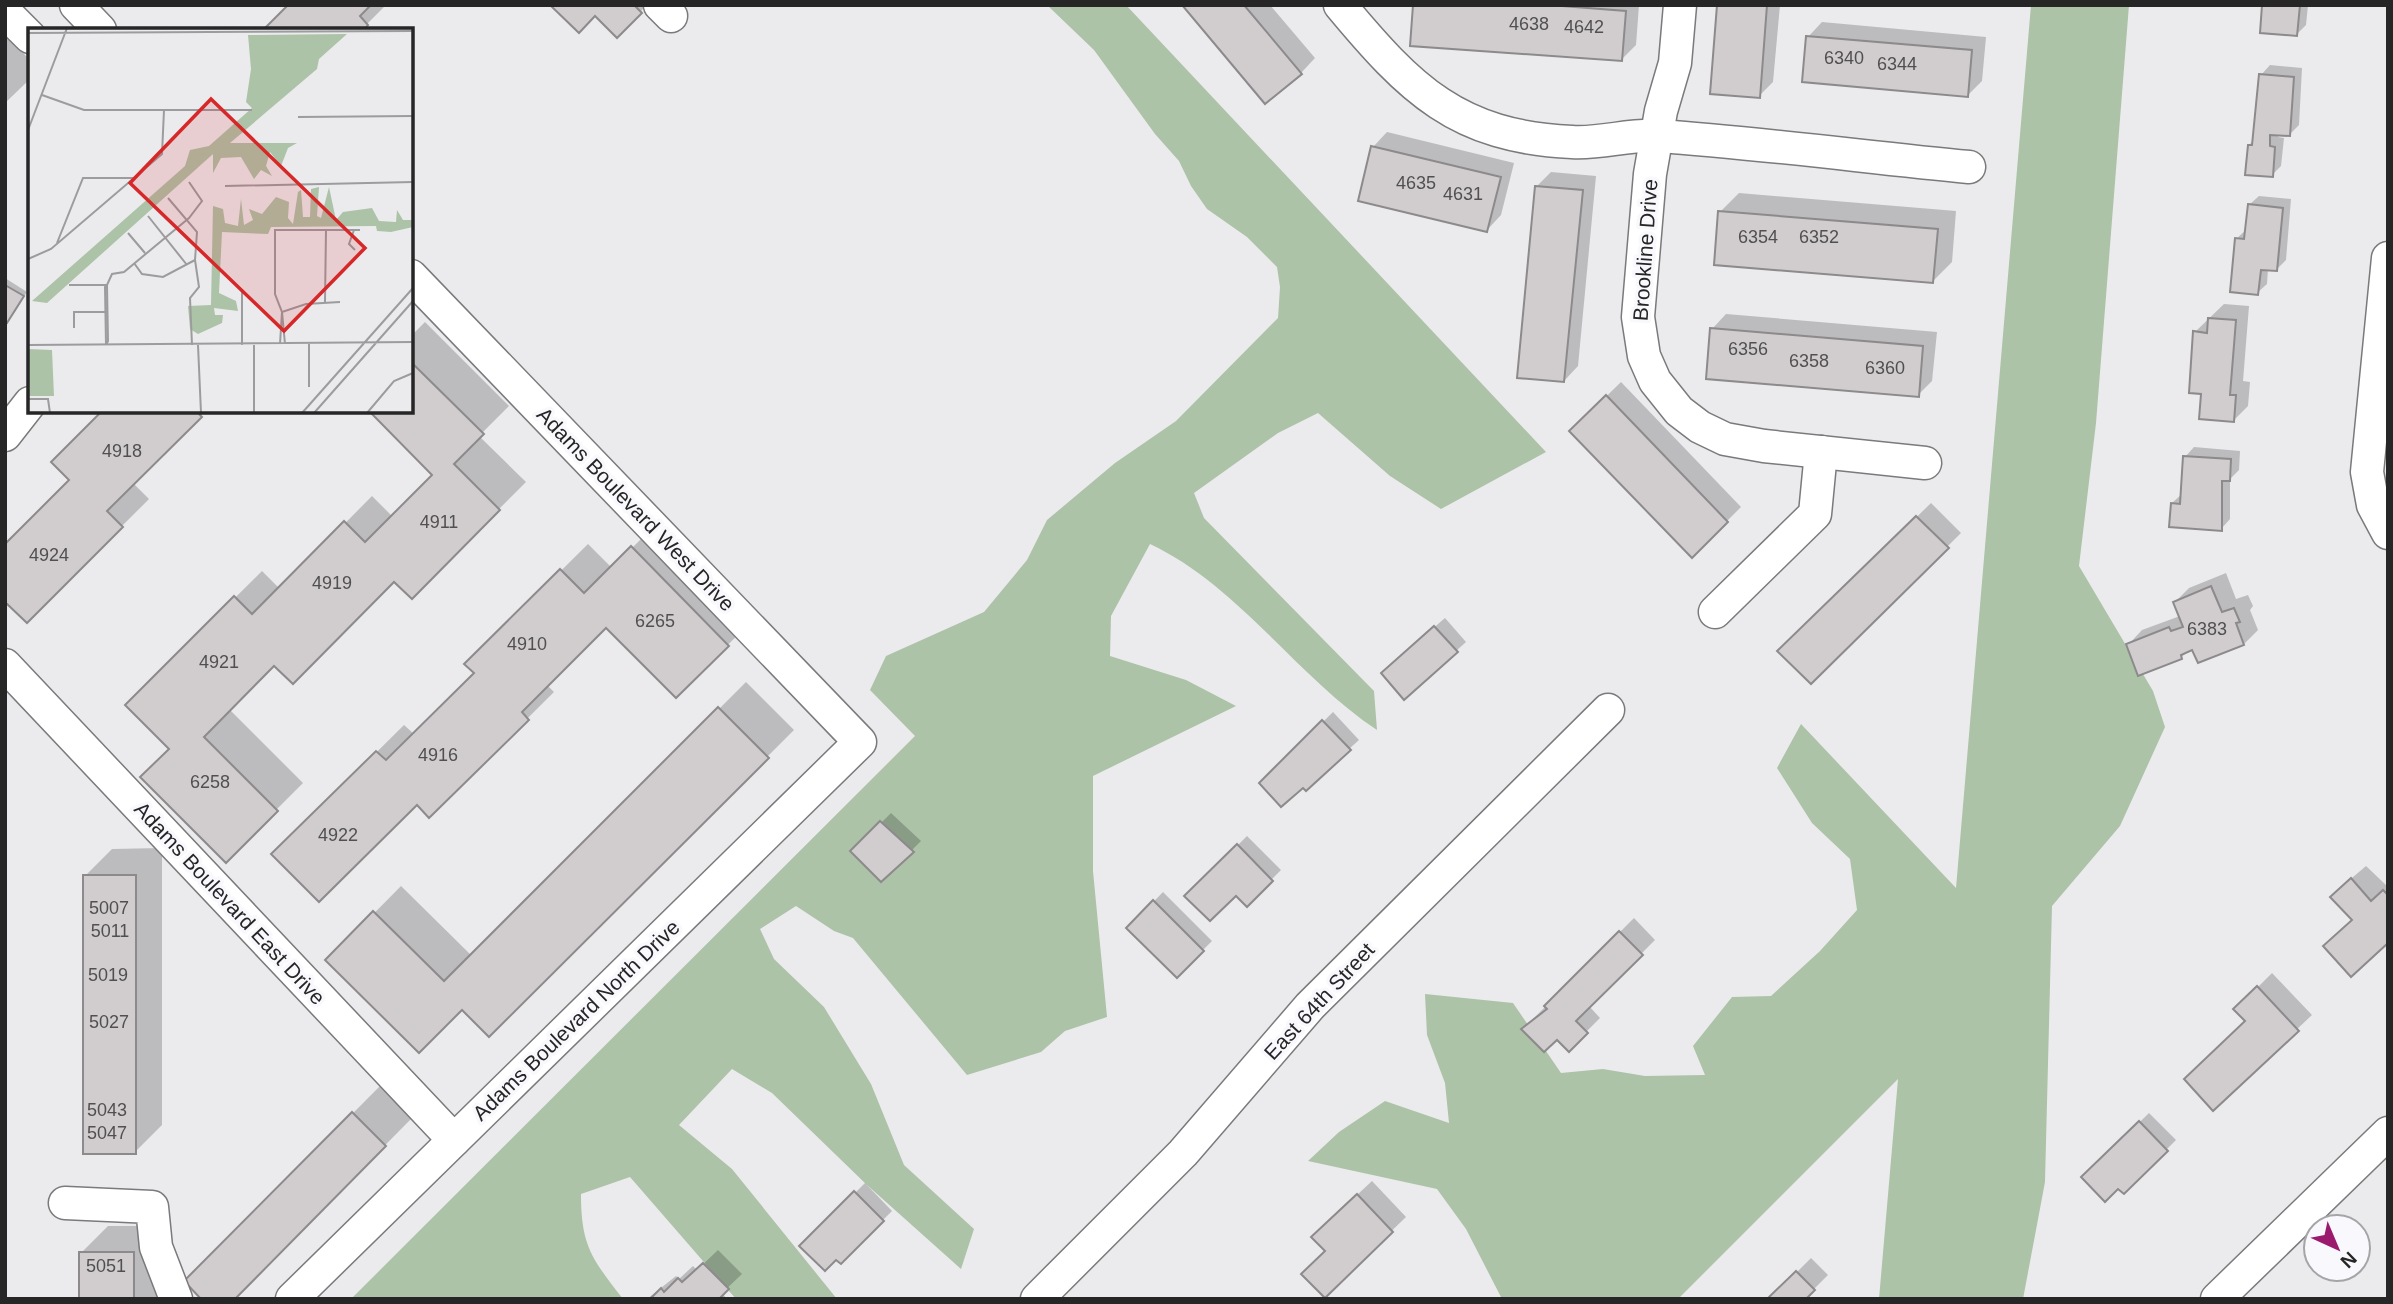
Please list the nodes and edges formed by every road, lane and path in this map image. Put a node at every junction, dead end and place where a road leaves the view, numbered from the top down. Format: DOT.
graph roads {
  1 [pos="76,5"];
  2 [pos="1340,5"];
  3 [pos="1680,5"];
  4 [pos="5,12"];
  5 [pos="98,28"];
  6 [pos="28,35"];
  7 [pos="1656,136"];
  8 [pos="1969,167"];
  9 [pos="2388,258"];
  10 [pos="413,278"];
  11 [pos="28,406"];
  12 [pos="5,435"];
  13 [pos="1821,452"];
  14 [pos="1925,463"];
  15 [pos="2388,533"];
  16 [pos="1715,612"];
  17 [pos="5,665"];
  18 [pos="1608,710"];
  19 [pos="860,742"];
  20 [pos="2388,1133"];
  21 [pos="454,1140"];
  22 [pos="65,1203"];
  23 [pos="176,1299"];
  24 [pos="292,1299"];
  25 [pos="1037,1299"];
  26 [pos="2217,1299"];
  1 -- 5 [label="street"];
  2 -- 7 [label="street"];
  3 -- 7 [label="street, Brookline Drive"];
  4 -- 6 [label="street"];
  7 -- 8 [label="street"];
  7 -- 13 [label="street, Brookline Drive"];
  9 -- 15 [label="street"];
  10 -- 19 [label="street, Adams Boulevard West Drive"];
  11 -- 12 [label="street"];
  13 -- 14 [label="street, Brookline Drive"];
  13 -- 16 [label="street"];
  17 -- 21 [label="street, Adams Boulevard East Drive"];
  18 -- 25 [label="street, East 64th Street"];
  19 -- 21 [label="street, Adams Boulevard North Drive"];
  20 -- 26 [label="street"];
  21 -- 24 [label="street, Adams Boulevard North Drive"];
  22 -- 23 [label="street"];
}
